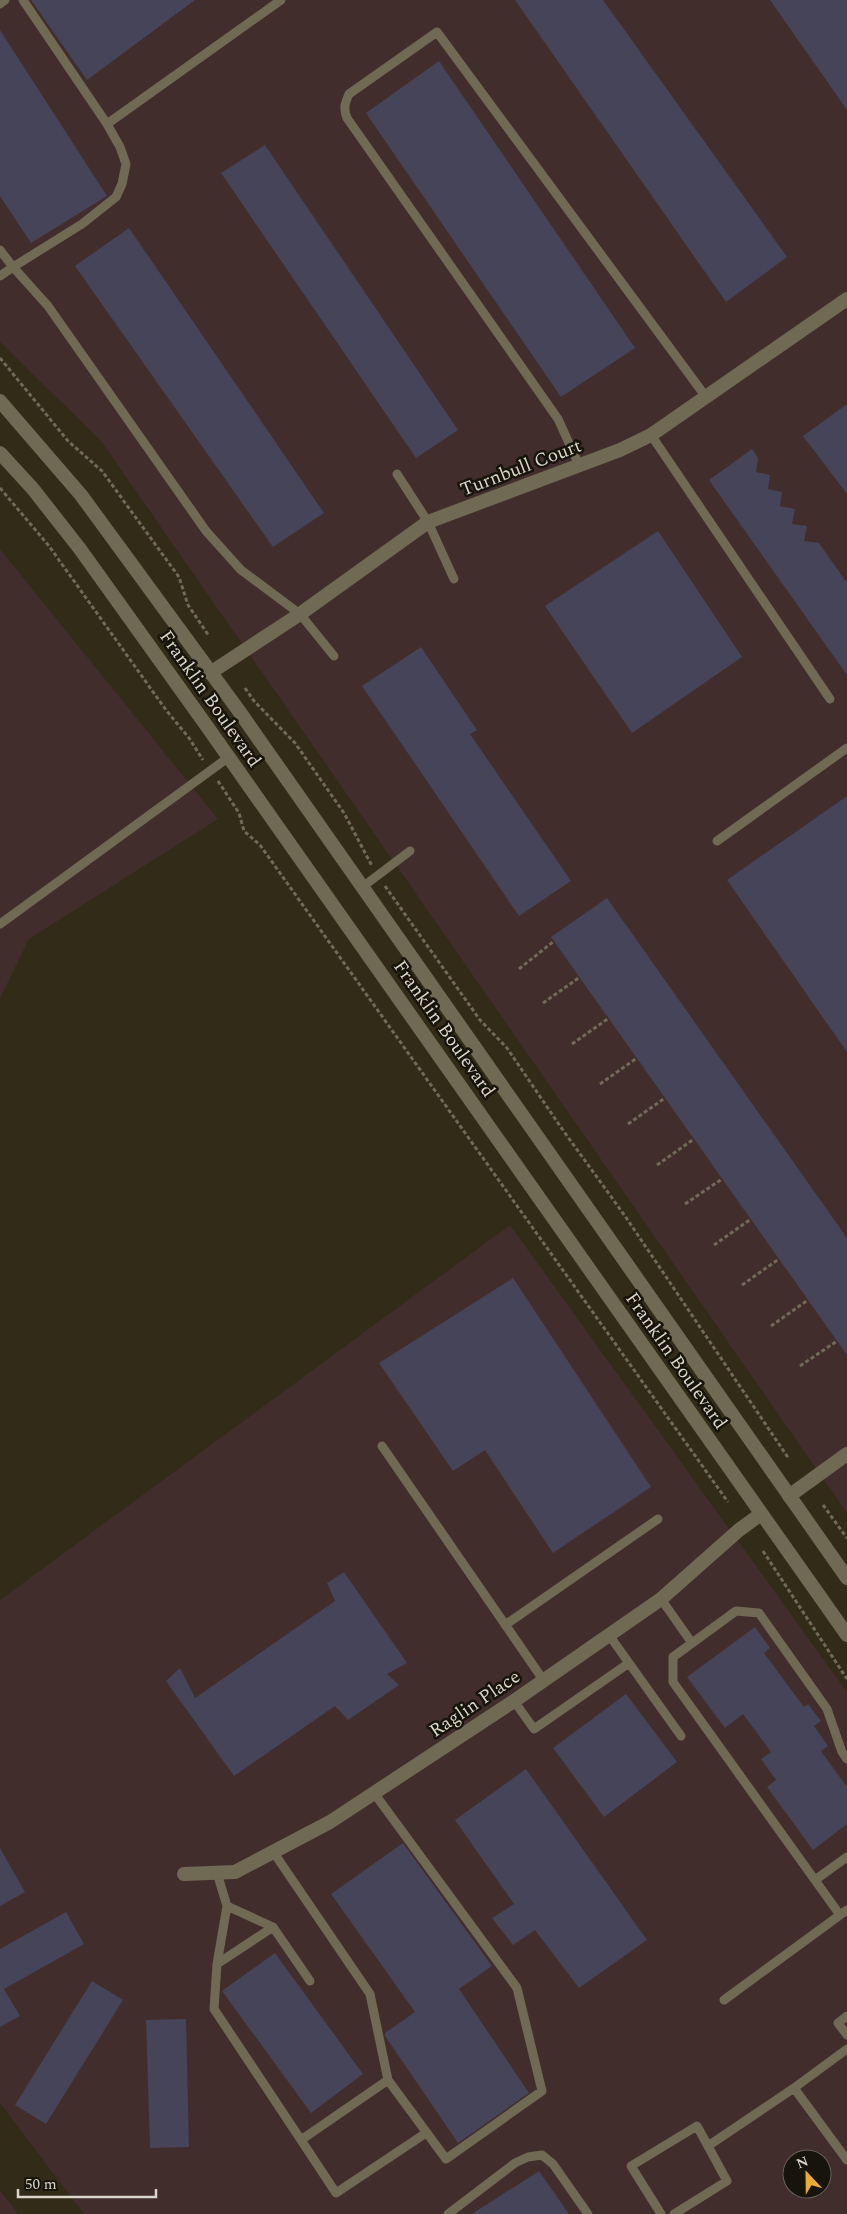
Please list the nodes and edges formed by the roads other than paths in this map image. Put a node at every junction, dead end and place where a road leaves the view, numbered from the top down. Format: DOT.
graph roads {
  1 [pos="5,0"];
  2 [pos="23,0"];
  3 [pos="281,0"];
  4 [pos="0,4"];
  5 [pos="108,124"];
  6 [pos="0,250"];
  7 [pos="13,267"];
  8 [pos="0,276"];
  9 [pos="846,301"];
  10 [pos="706,397"];
  11 [pos="0,401"];
  12 [pos="650,435"];
  13 [pos="0,452"];
  14 [pos="579,465"];
  15 [pos="397,474"];
  16 [pos="428,522"];
  17 [pos="454,579"];
  18 [pos="300,614"];
  19 [pos="334,656"];
  20 [pos="210,673"];
  21 [pos="830,699"];
  22 [pos="847,748"];
  23 [pos="229,757"];
  24 [pos="717,841"];
  25 [pos="410,851"];
  26 [pos="361,888"];
  27 [pos="0,924"];
  28 [pos="382,1446"];
  29 [pos="847,1454"];
  30 [pos="789,1496"];
  31 [pos="761,1514"];
  32 [pos="658,1519"];
  33 [pos="847,1578"];
  34 [pos="661,1599"];
  35 [pos="505,1625"];
  36 [pos="609,1635"];
  37 [pos="847,1635"];
  38 [pos="692,1643"];
  39 [pos="629,1663"];
  40 [pos="544,1681"];
  41 [pos="514,1702"];
  42 [pos="681,1736"];
  43 [pos="847,1760"];
  44 [pos="374,1793"];
  45 [pos="274,1853"];
  46 [pos="847,1857"];
  47 [pos="217,1873"];
  48 [pos="184,1874"];
  49 [pos="815,1880"];
  50 [pos="227,1906"];
  51 [pos="844,1913"];
  52 [pos="273,1926"];
  53 [pos="217,1964"];
  54 [pos="310,1981"];
  55 [pos="724,2000"];
  56 [pos="847,2016"];
  57 [pos="847,2035"];
  58 [pos="847,2049"];
  59 [pos="388,2080"];
  60 [pos="794,2088"];
  61 [pos="426,2133"];
  62 [pos="301,2140"];
  63 [pos="708,2146"];
  64 [pos="847,2160"];
  65 [pos="448,2214"];
  66 [pos="588,2214"];
  67 [pos="660,2214"];
  68 [pos="674,2214"];
  1 -- 4 [label="lane"];
  2 -- 5 [label="lane"];
  3 -- 5 [label="lane"];
  5 -- 7 [label="lane"];
  6 -- 7 [label="lane"];
  7 -- 8 [label="lane"];
  7 -- 18 [label="lane"];
  9 -- 10 [label="main road, Turnbull Court"];
  10 -- 12 [label="main road, Turnbull Court"];
  10 -- 14 [label="lane"];
  11 -- 20 [label="main road, Franklin Boulevard"];
  12 -- 14 [label="main road, Turnbull Court"];
  12 -- 21 [label="lane"];
  13 -- 23 [label="main road, Franklin Boulevard"];
  14 -- 16 [label="main road, Turnbull Court"];
  15 -- 16 [label="lane"];
  16 -- 17 [label="lane"];
  16 -- 18 [label="main road, Turnbull Court"];
  18 -- 19 [label="lane"];
  18 -- 20 [label="main road, Turnbull Court"];
  20 -- 26 [label="main road, Franklin Boulevard"];
  22 -- 24 [label="lane"];
  23 -- 27 [label="lane"];
  23 -- 31 [label="main road, Franklin Boulevard"];
  25 -- 26 [label="lane"];
  26 -- 30 [label="main road, Franklin Boulevard"];
  28 -- 35 [label="lane"];
  29 -- 30 [label="main road"];
  30 -- 33 [label="main road, Franklin Boulevard"];
  31 -- 34 [label="main road, Raglin Place"];
  31 -- 37 [label="main road, Franklin Boulevard"];
  32 -- 35 [label="lane"];
  34 -- 36 [label="main road, Raglin Place"];
  34 -- 38 [label="lane"];
  35 -- 40 [label="lane"];
  36 -- 39 [label="lane"];
  36 -- 40 [label="main road, Raglin Place"];
  38 -- 43 [label="lane"];
  38 -- 49 [label="lane"];
  39 -- 41 [label="lane"];
  39 -- 42 [label="lane"];
  40 -- 41 [label="main road, Raglin Place"];
  41 -- 44 [label="main road, Raglin Place"];
  44 -- 45 [label="main road, Raglin Place"];
  44 -- 61 [label="lane"];
  45 -- 47 [label="main road, Raglin Place"];
  45 -- 59 [label="lane"];
  46 -- 49 [label="lane"];
  47 -- 48 [label="main road, Raglin Place"];
  47 -- 50 [label="lane"];
  49 -- 51 [label="lane"];
  50 -- 52 [label="lane"];
  50 -- 53 [label="lane"];
  51 -- 55 [label="lane"];
  52 -- 53 [label="lane"];
  52 -- 54 [label="lane"];
  53 -- 62 [label="lane"];
  56 -- 57 [label="lane"];
  58 -- 60 [label="lane"];
  59 -- 61 [label="lane"];
  59 -- 62 [label="lane"];
  60 -- 63 [label="lane"];
  60 -- 64 [label="lane"];
  61 -- 62 [label="lane"];
  63 -- 67 [label="lane"];
  63 -- 68 [label="lane"];
  65 -- 66 [label="lane"];
}
